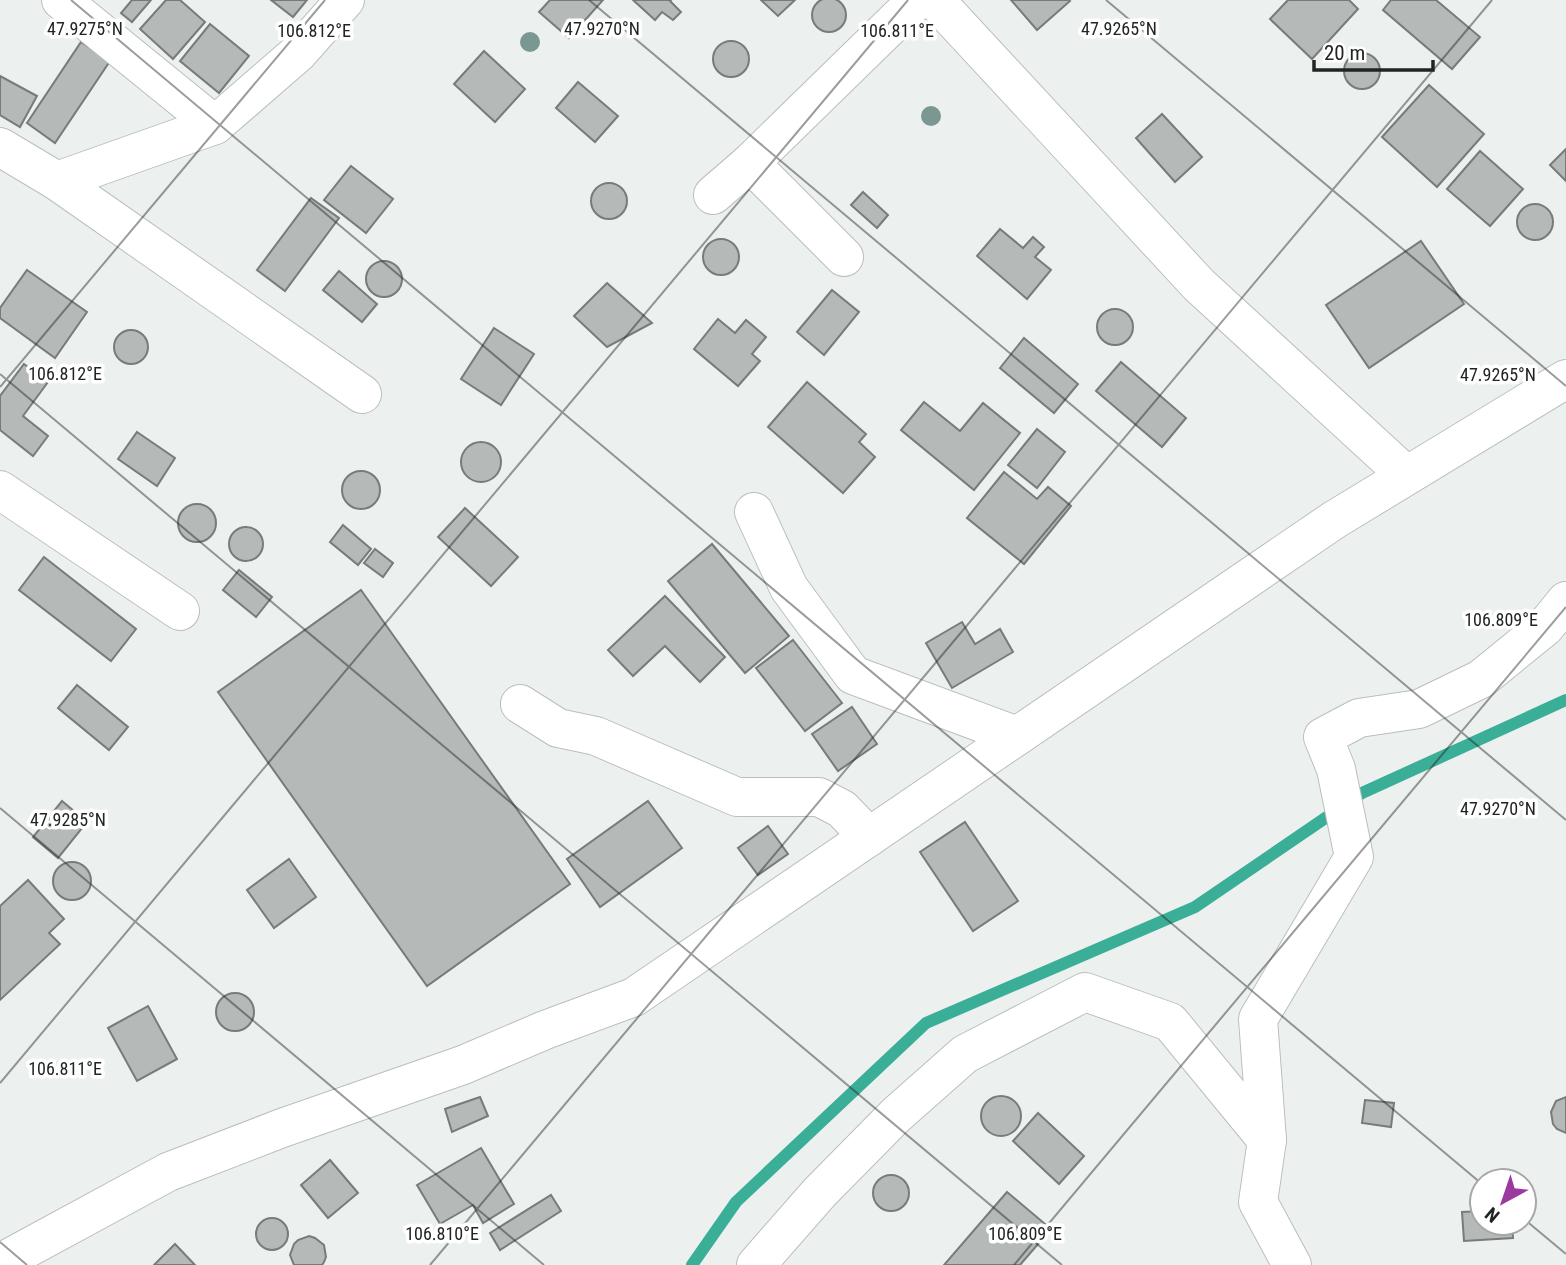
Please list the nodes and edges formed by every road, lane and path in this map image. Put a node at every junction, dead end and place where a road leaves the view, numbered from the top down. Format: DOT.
graph roads {
  1 [pos="61,0"];
  2 [pos="345,0"];
  3 [pos="917,0"];
  4 [pos="935,0"];
  5 [pos="215,125"];
  6 [pos="0,147"];
  7 [pos="750,163"];
  8 [pos="57,181"];
  9 [pos="713,195"];
  10 [pos="844,257"];
  11 [pos="1566,379"];
  12 [pos="362,394"];
  13 [pos="1406,475"];
  14 [pos="0,490"];
  15 [pos="754,512"];
  16 [pos="1566,601"];
  17 [pos="180,611"];
  18 [pos="520,704"];
  19 [pos="1017,736"];
  20 [pos="869,837"];
  21 [pos="1267,1140"];
  22 [pos="0,1263"];
  23 [pos="757,1265"];
  24 [pos="1292,1265"];
  1 -- 5 [label="street"];
  2 -- 5 [label="street"];
  3 -- 7 [label="street"];
  4 -- 13 [label="street"];
  5 -- 8 [label="street"];
  6 -- 8 [label="street"];
  7 -- 9 [label="street"];
  7 -- 10 [label="street"];
  8 -- 12 [label="street"];
  11 -- 13 [label="street"];
  13 -- 19 [label="street"];
  14 -- 17 [label="street"];
  15 -- 19 [label="street"];
  16 -- 21 [label="street"];
  18 -- 20 [label="street"];
  19 -- 20 [label="street"];
  20 -- 22 [label="street"];
  21 -- 23 [label="street"];
  21 -- 24 [label="street"];
}
